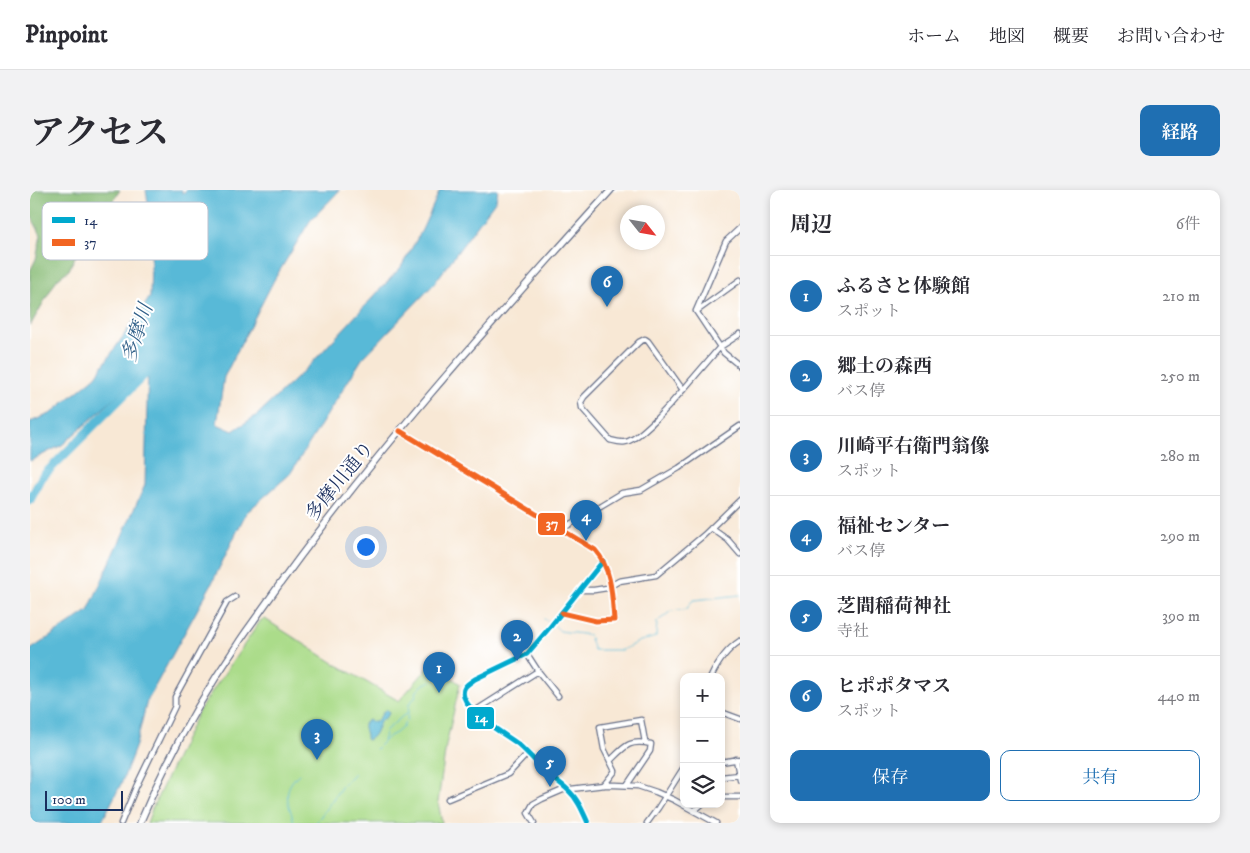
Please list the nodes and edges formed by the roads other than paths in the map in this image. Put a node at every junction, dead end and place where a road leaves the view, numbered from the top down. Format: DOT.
graph roads {
  1 [pos="611,190"];
  2 [pos="740,228"];
  3 [pos="740,280"];
  4 [pos="696,311"];
  5 [pos="740,334"];
  6 [pos="720,347"];
  7 [pos="740,366"];
  8 [pos="683,390"];
  9 [pos="740,426"];
  10 [pos="400,431"];
  11 [pos="739,502"];
  12 [pos="711,528"];
  13 [pos="562,529"];
  14 [pos="740,554"];
  15 [pos="603,561"];
  16 [pos="610,586"];
  17 [pos="580,590"];
  18 [pos="235,597"];
  19 [pos="562,613"];
  20 [pos="740,641"];
  21 [pos="527,654"];
  22 [pos="538,671"];
  23 [pos="713,673"];
  24 [pos="558,696"];
  25 [pos="474,711"];
  26 [pos="725,713"];
  27 [pos="740,718"];
  28 [pos="645,742"];
  29 [pos="528,753"];
  30 [pos="738,759"];
  31 [pos="610,761"];
  32 [pos="725,761"];
  33 [pos="740,775"];
  34 [pos="725,777"];
  35 [pos="680,778"];
  36 [pos="740,780"];
  37 [pos="604,785"];
  38 [pos="627,785"];
  39 [pos="568,790"];
  40 [pos="666,796"];
  41 [pos="725,797"];
  42 [pos="740,797"];
  43 [pos="448,800"];
  44 [pos="697,808"];
  45 [pos="694,811"];
  46 [pos="121,823"];
  47 [pos="140,823"];
  48 [pos="534,823"];
  49 [pos="588,823"];
  50 [pos="647,823"];
  51 [pos="716,823"];
  1 -- 10 [label="street, 多摩川通り"];
  2 -- 4 [label="street"];
  3 -- 4 [label="street"];
  4 -- 6 [label="street"];
  5 -- 6 [label="street"];
  6 -- 7 [label="street"];
  6 -- 8 [label="street"];
  8 -- 8 [label="street"];
  9 -- 13 [label="street"];
  10 -- 13 [label="street"];
  10 -- 47 [label="street, 多摩川通り"];
  11 -- 12 [label="street"];
  12 -- 14 [label="street"];
  12 -- 16 [label="street"];
  13 -- 15 [label="street"];
  15 -- 16 [label="street"];
  15 -- 17 [label="street"];
  16 -- 17 [label="street"];
  16 -- 19 [label="street"];
  17 -- 19 [label="street"];
  18 -- 46 [label="street"];
  19 -- 21 [label="street"];
  20 -- 23 [label="street"];
  21 -- 22 [label="street"];
  21 -- 25 [label="street"];
  22 -- 24 [label="street"];
  22 -- 25 [label="street"];
  25 -- 29 [label="street"];
  26 -- 27 [label="street"];
  28 -- 31 [label="street"];
  28 -- 31 [label="street"];
  28 -- 38 [label="street"];
  29 -- 39 [label="street"];
  29 -- 43 [label="street"];
  30 -- 32 [label="street"];
  30 -- 33 [label="street"];
  31 -- 37 [label="street"];
  33 -- 34 [label="street"];
  33 -- 36 [label="street"];
  35 -- 40 [label="street"];
  37 -- 38 [label="street"];
  37 -- 39 [label="street"];
  38 -- 40 [label="street"];
  39 -- 48 [label="street"];
  39 -- 49 [label="street"];
  40 -- 45 [label="street"];
  40 -- 50 [label="street"];
  41 -- 42 [label="street"];
  44 -- 45 [label="street"];
  45 -- 51 [label="street"];
}
